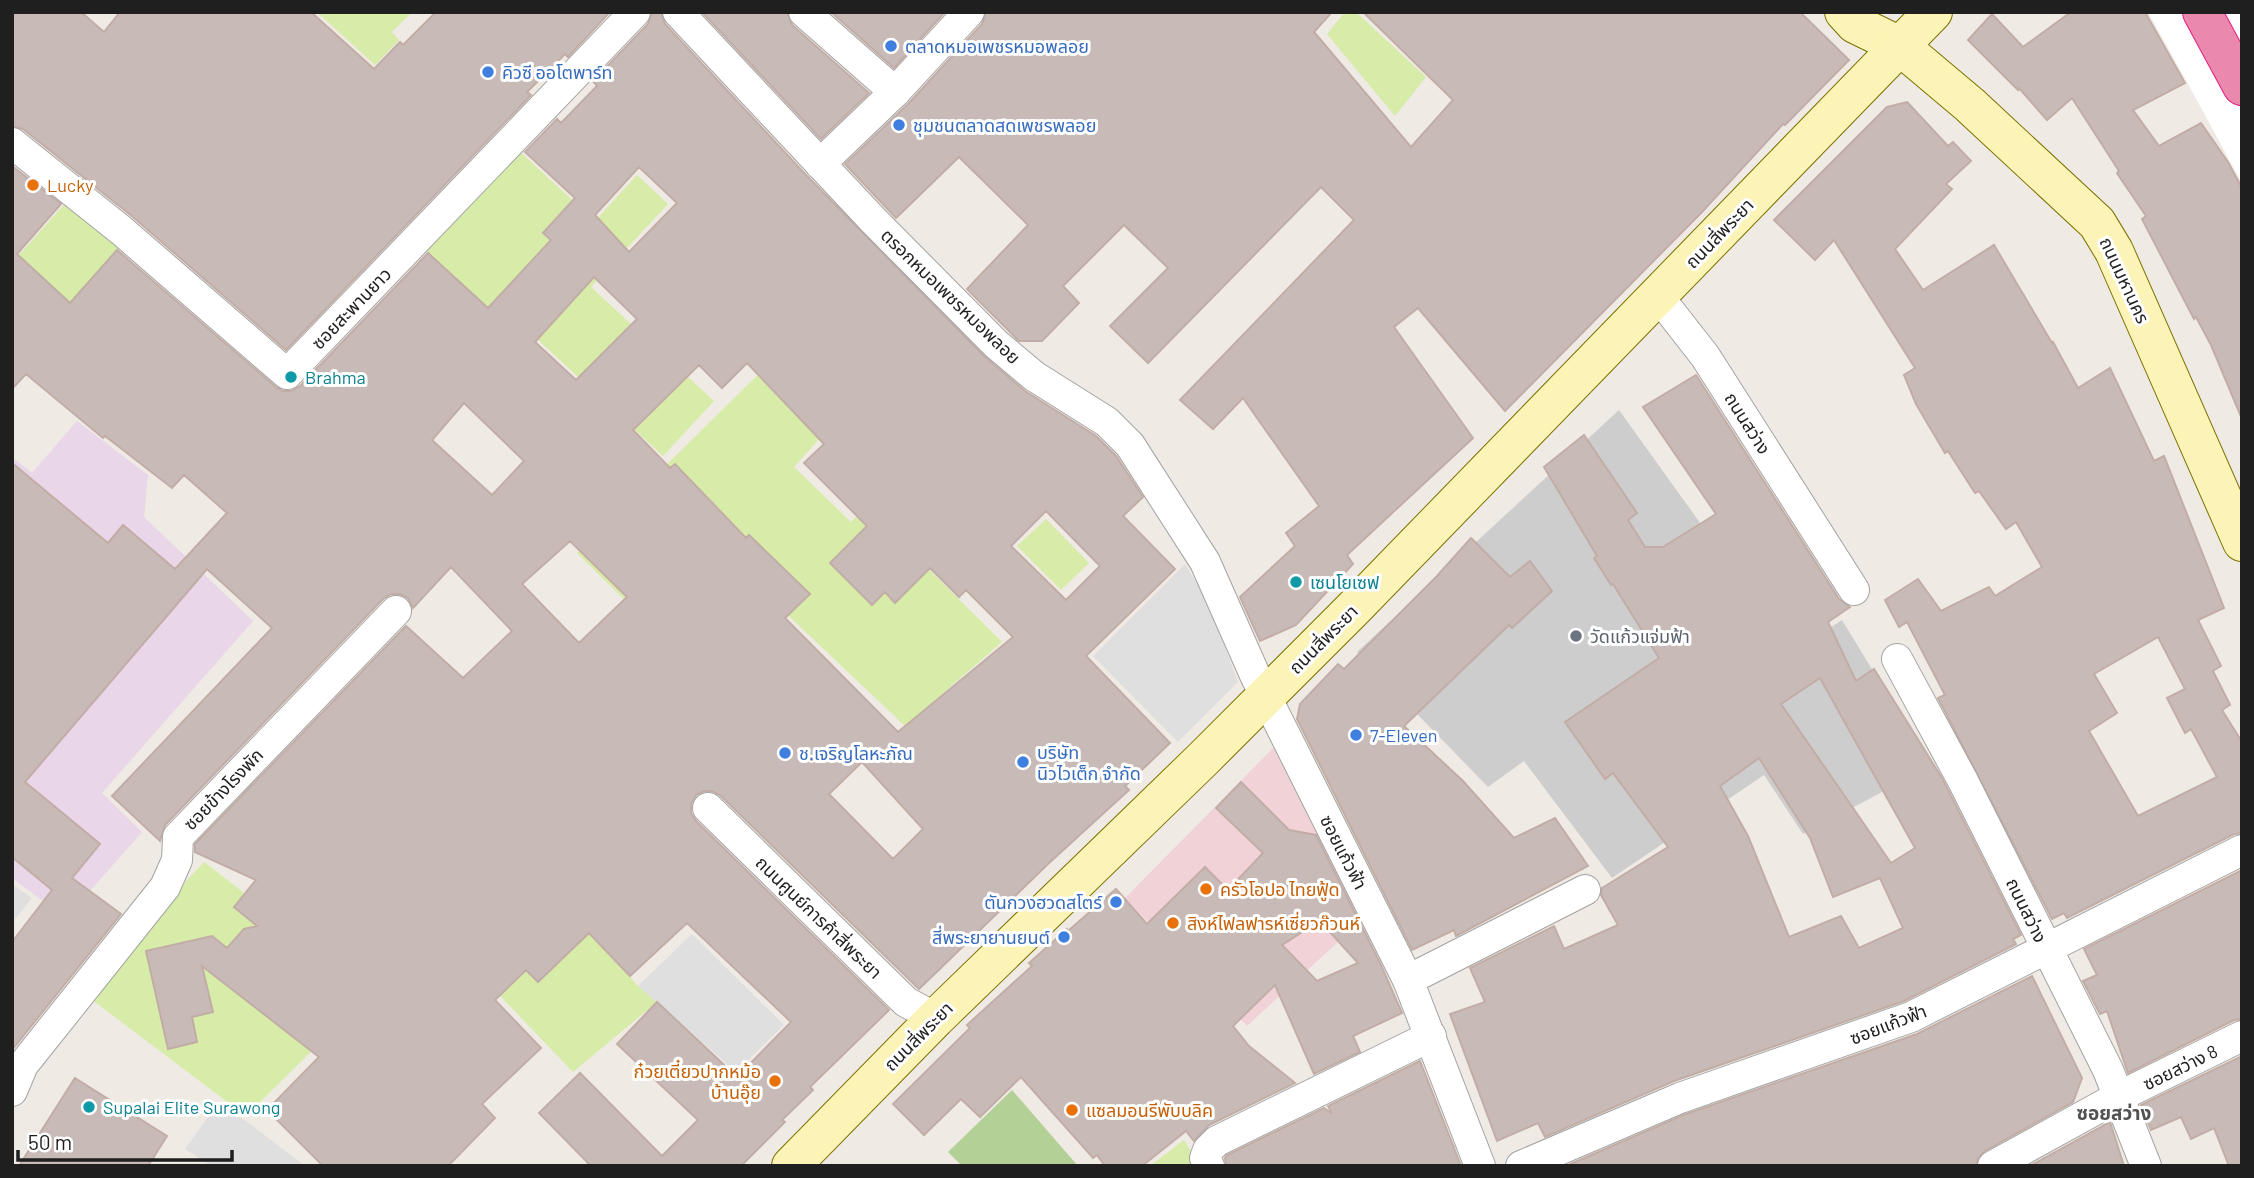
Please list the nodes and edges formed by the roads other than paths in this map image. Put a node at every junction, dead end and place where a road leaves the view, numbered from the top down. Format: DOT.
graph roads {
  1 [pos="635,12"];
  2 [pos="678,12"];
  3 [pos="804,12"];
  4 [pos="969,12"];
  5 [pos="1844,12"];
  6 [pos="1880,12"];
  7 [pos="1933,12"];
  8 [pos="2202,12"];
  9 [pos="1900,46"];
  10 [pos="2242,86"];
  11 [pos="895,92"];
  12 [pos="12,143"];
  13 [pos="820,164"];
  14 [pos="1658,296"];
  15 [pos="2242,542"];
  16 [pos="1854,590"];
  17 [pos="396,611"];
  18 [pos="1897,659"];
  19 [pos="1266,696"];
  20 [pos="708,808"];
  21 [pos="2242,850"];
  22 [pos="1585,890"];
  23 [pos="2047,949"];
  24 [pos="1408,979"];
  25 [pos="936,1018"];
  26 [pos="1431,1036"];
  27 [pos="2242,1036"];
  28 [pos="12,1091"];
  29 [pos="2118,1097"];
  30 [pos="791,1166"];
  31 [pos="1209,1166"];
  32 [pos="1480,1166"];
  33 [pos="1521,1166"];
  34 [pos="1993,1166"];
  35 [pos="2146,1166"];
  1 -- 12 [label="street, ซอยสะพานยาว"];
  2 -- 13 [label="street, ตรอกหมอเพชรหมอพลอย"];
  3 -- 11 [label="street"];
  4 -- 11 [label="street"];
  5 -- 9 [label="main road"];
  6 -- 9 [label="main road"];
  7 -- 9 [label="main road, ถนนสี่พระยา"];
  8 -- 10 [label="highway"];
  9 -- 14 [label="main road, ถนนสี่พระยา"];
  9 -- 15 [label="main road, ถนนมหานคร"];
  11 -- 13 [label="street"];
  13 -- 19 [label="street, ตรอกหมอเพชรหมอพลอย"];
  14 -- 16 [label="street, ถนนสว่าง"];
  14 -- 19 [label="main road, ถนนสี่พระยา"];
  17 -- 28 [label="street, ซอยข้างโรงพัก"];
  18 -- 23 [label="street, ถนนสว่าง"];
  19 -- 24 [label="street, ซอยแก้วฟ้า"];
  19 -- 25 [label="main road, ถนนสี่พระยา"];
  20 -- 25 [label="street, ถนนศูนย์การค้าสี่พระยา"];
  21 -- 23 [label="street, ซอยแก้วฟ้า"];
  22 -- 24 [label="street"];
  23 -- 29 [label="street, ถนนสว่าง"];
  23 -- 33 [label="street, ซอยแก้วฟ้า"];
  24 -- 26 [label="street, ซอยแก้วฟ้า"];
  25 -- 30 [label="main road, ถนนสี่พระยา"];
  26 -- 31 [label="street"];
  26 -- 32 [label="street, ซอยแก้วฟ้า"];
  27 -- 29 [label="street, ซอยสว่าง 8"];
  29 -- 34 [label="street, ซอยสว่าง 8"];
  29 -- 35 [label="street, ถนนสว่าง"];
}
